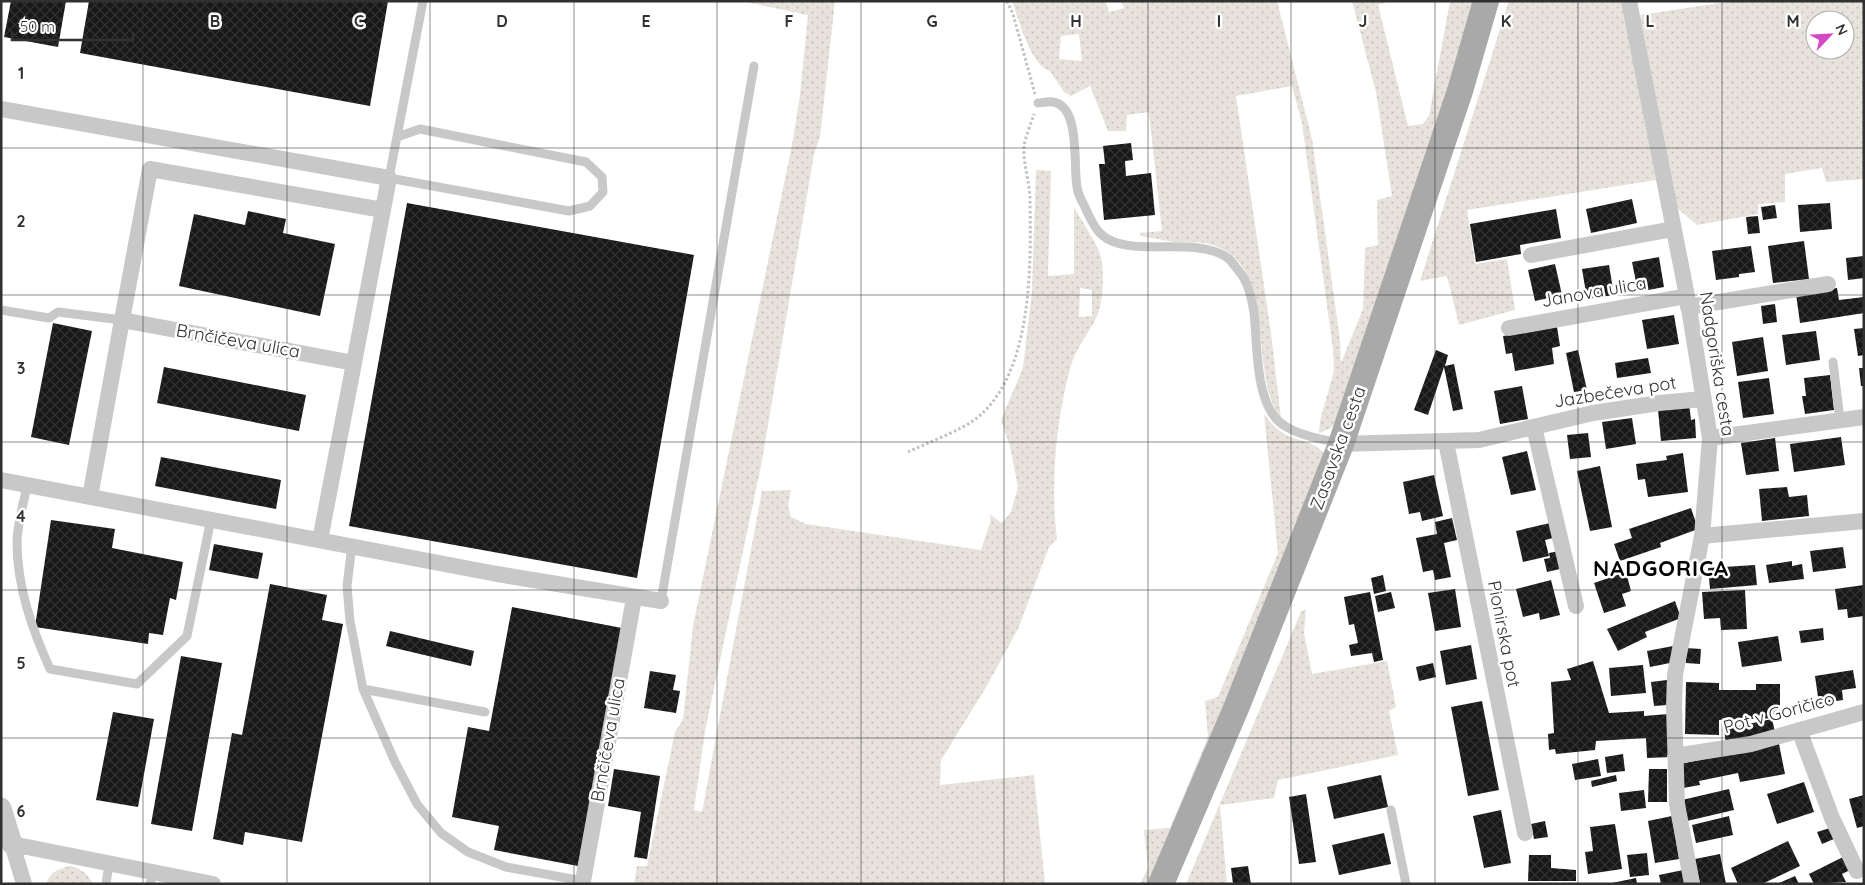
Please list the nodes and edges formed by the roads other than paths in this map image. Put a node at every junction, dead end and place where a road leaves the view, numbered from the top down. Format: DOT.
graph roads {
  1 [pos="423,1"];
  2 [pos="1486,1"];
  3 [pos="1628,1"];
  4 [pos="754,66"];
  5 [pos="1038,103"];
  6 [pos="1,109"];
  7 [pos="397,137"];
  8 [pos="389,178"];
  9 [pos="383,210"];
  10 [pos="1673,229"];
  11 [pos="1531,255"];
  12 [pos="1828,284"];
  13 [pos="1688,301"];
  14 [pos="1,310"];
  15 [pos="122,320"];
  16 [pos="1509,328"];
  17 [pos="1833,362"];
  18 [pos="354,363"];
  19 [pos="1703,399"];
  20 [pos="1864,417"];
  21 [pos="1840,420"];
  22 [pos="1534,427"];
  23 [pos="1710,438"];
  24 [pos="1446,442"];
  25 [pos="1341,444"];
  26 [pos="1,480"];
  27 [pos="27,485"];
  28 [pos="90,497"];
  29 [pos="211,519"];
  30 [pos="1864,521"];
  31 [pos="1702,536"];
  32 [pos="320,540"];
  33 [pos="352,546"];
  34 [pos="634,598"];
  35 [pos="661,602"];
  36 [pos="1576,606"];
  37 [pos="363,690"];
  38 [pos="485,712"];
  39 [pos="1864,712"];
  40 [pos="1799,730"];
  41 [pos="1675,756"];
  42 [pos="1,808"];
  43 [pos="1391,810"];
  44 [pos="1525,833"];
  45 [pos="12,844"];
  46 [pos="108,864"];
  47 [pos="1857,871"];
  48 [pos="151,878"];
  49 [pos="583,882"];
  50 [pos="24,884"];
  51 [pos="106,884"];
  52 [pos="213,884"];
  53 [pos="1161,884"];
  54 [pos="1406,884"];
  55 [pos="1692,884"];
  1 -- 7 [label="lane"];
  2 -- 25 [label="main road, Zasavska cesta"];
  3 -- 10 [label="street, Nadgoriška cesta"];
  4 -- 35 [label="lane"];
  5 -- 25 [label="lane"];
  6 -- 8 [label="street"];
  7 -- 8 [label="lane"];
  7 -- 8 [label="lane"];
  8 -- 9 [label="street"];
  9 -- 15 [label="street"];
  9 -- 18 [label="street"];
  10 -- 11 [label="street"];
  10 -- 13 [label="street, Nadgoriška cesta"];
  12 -- 13 [label="street, Janova ulica"];
  13 -- 16 [label="street, Janova ulica"];
  13 -- 19 [label="street, Nadgoriška cesta"];
  14 -- 15 [label="lane"];
  15 -- 18 [label="street, Brnčičeva ulica"];
  15 -- 28 [label="street"];
  17 -- 21 [label="lane"];
  18 -- 32 [label="street"];
  19 -- 22 [label="street, Jazbečeva pot"];
  19 -- 23 [label="street, Nadgoriška cesta"];
  20 -- 21 [label="street"];
  21 -- 23 [label="street"];
  22 -- 24 [label="street, Jazbečeva pot"];
  22 -- 36 [label="street"];
  23 -- 31 [label="street, Nadgoriška cesta"];
  24 -- 25 [label="street, Jazbečeva pot"];
  24 -- 44 [label="street, Pionirska pot"];
  25 -- 53 [label="main road, Zasavska cesta"];
  26 -- 27 [label="street"];
  27 -- 28 [label="street"];
  27 -- 29 [label="lane"];
  28 -- 29 [label="street"];
  29 -- 32 [label="street"];
  30 -- 31 [label="street"];
  31 -- 41 [label="street, Nadgoriška cesta"];
  32 -- 33 [label="street"];
  33 -- 34 [label="street"];
  33 -- 37 [label="lane"];
  34 -- 35 [label="street"];
  34 -- 49 [label="street, Brnčičeva ulica"];
  37 -- 38 [label="lane"];
  37 -- 49 [label="lane"];
  39 -- 40 [label="street, Pot v Goričico"];
  40 -- 41 [label="street, Pot v Goričico"];
  40 -- 47 [label="street"];
  41 -- 55 [label="street, Nadgoriška cesta"];
  42 -- 45 [label="street"];
  43 -- 54 [label="lane"];
  45 -- 46 [label="street"];
  45 -- 50 [label="street"];
  46 -- 48 [label="street"];
  46 -- 51 [label="lane"];
  48 -- 52 [label="street"];
}
